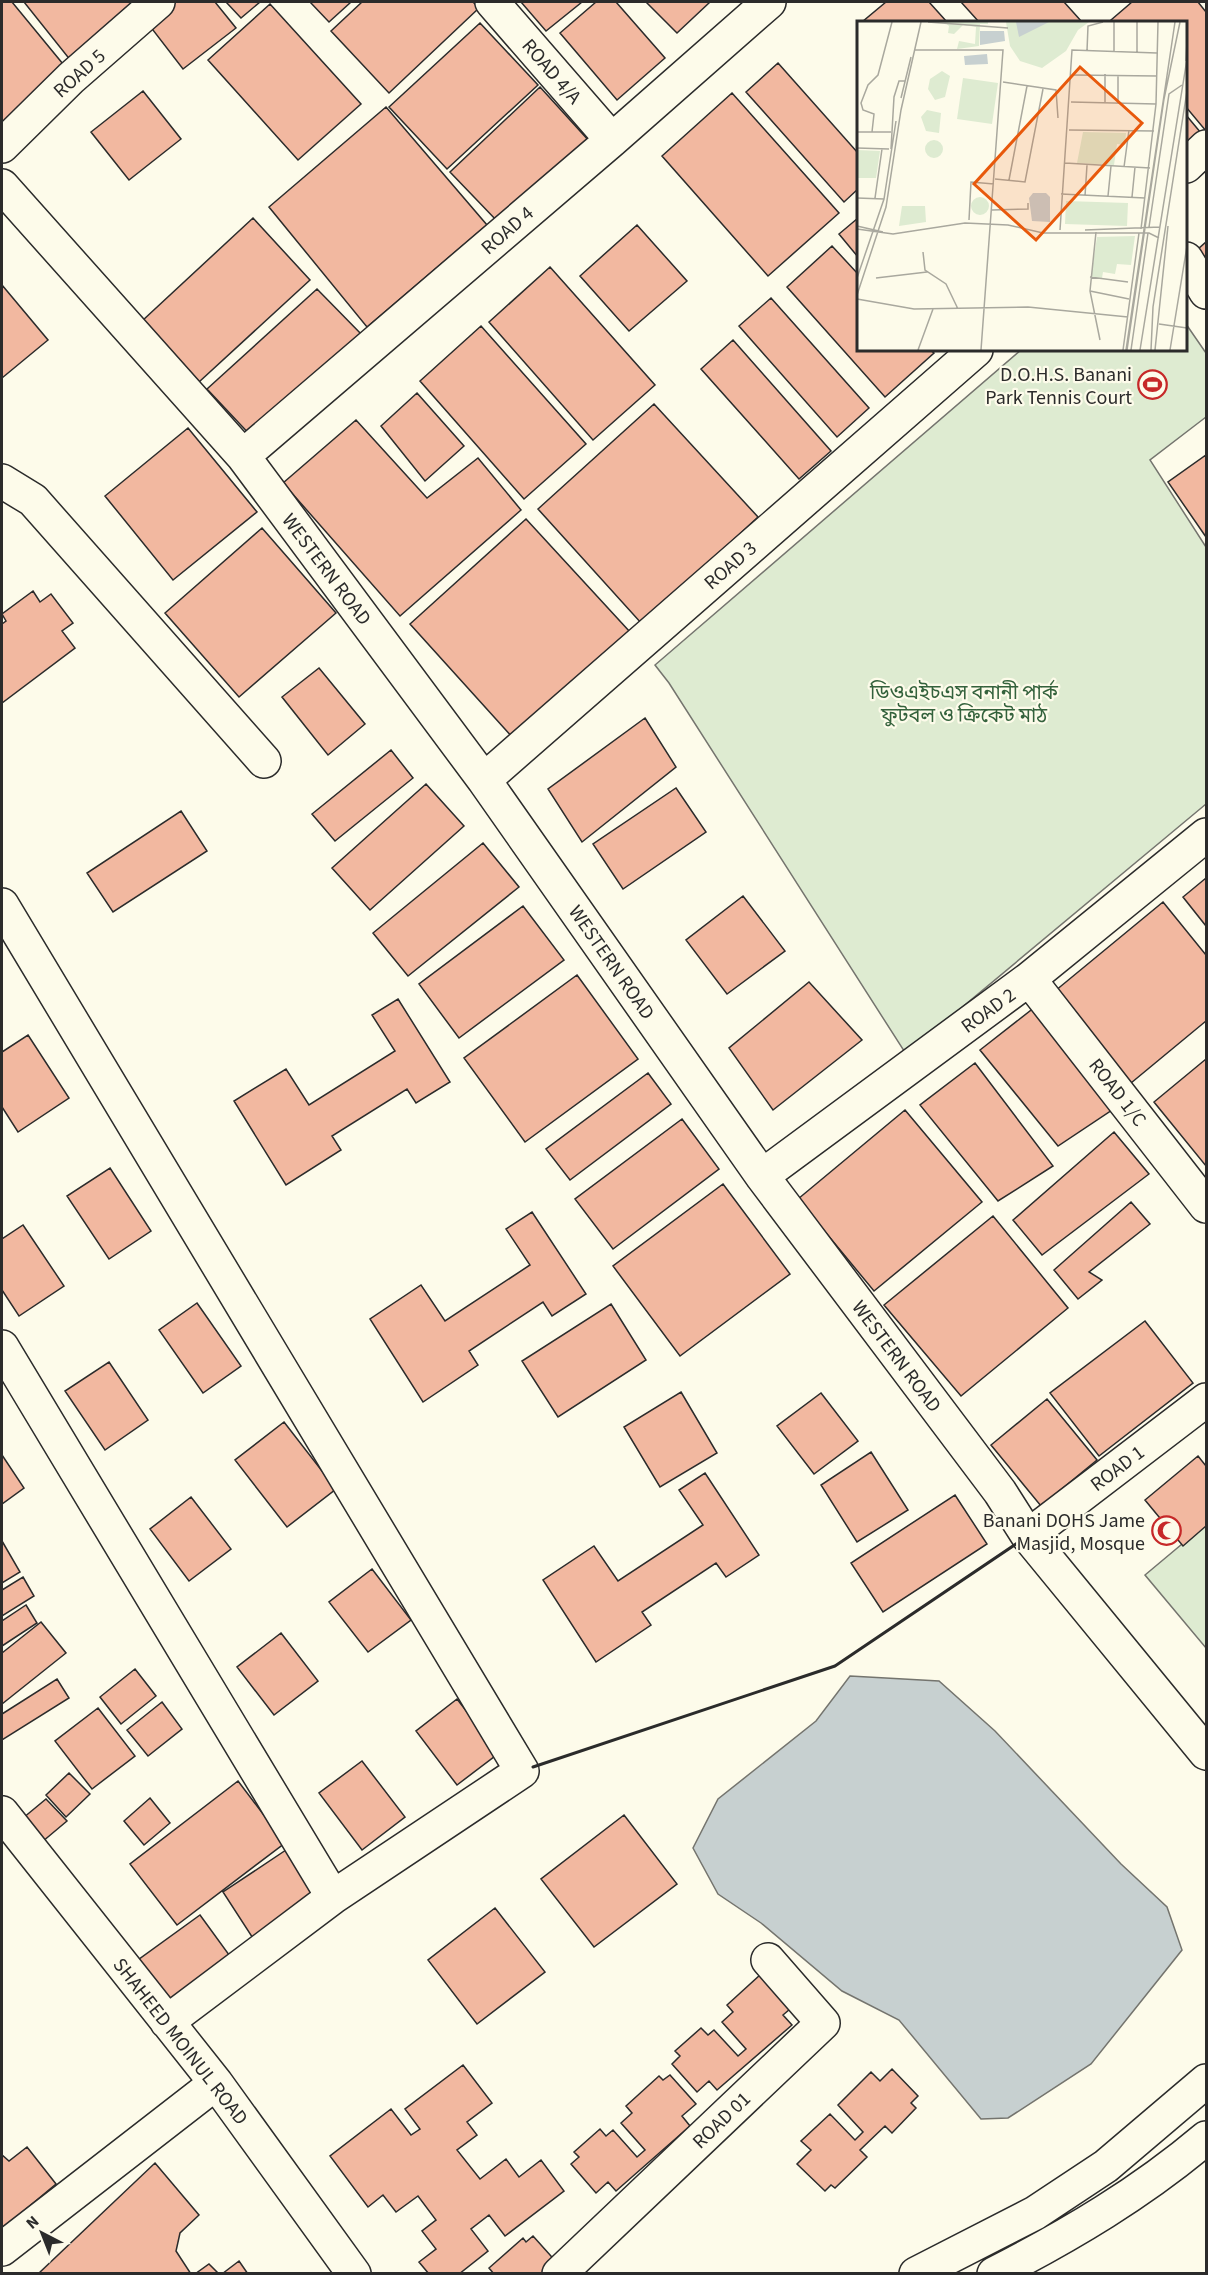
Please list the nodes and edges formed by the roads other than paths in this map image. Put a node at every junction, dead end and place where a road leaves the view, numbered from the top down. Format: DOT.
graph roads {
  1 [pos="158,2"];
  2 [pos="492,2"];
  3 [pos="754,6"];
  4 [pos="612,140"];
  5 [pos="2,146"];
  6 [pos="1206,147"];
  7 [pos="1187,164"];
  8 [pos="2,186"];
  9 [pos="1187,263"];
  10 [pos="1206,292"];
  11 [pos="975,351"];
  12 [pos="243,456"];
  13 [pos="2,481"];
  14 [pos="264,761"];
  15 [pos="484,780"];
  16 [pos="1206,835"];
  17 [pos="2,905"];
  18 [pos="1029,979"];
  19 [pos="762,1176"];
  20 [pos="1206,1206"];
  21 [pos="2,1347"];
  22 [pos="1206,1400"];
  23 [pos="1028,1536"];
  24 [pos="1206,1753"];
  25 [pos="2,1813"];
  26 [pos="333,1897"];
  27 [pos="768,1960"];
  28 [pos="167,2022"];
  29 [pos="1206,2081"];
  30 [pos="216,2083"];
  31 [pos="1206,2138"];
  32 [pos="2,2249"];
  33 [pos="354,2274"];
  34 [pos="559,2274"];
  35 [pos="916,2274"];
  36 [pos="994,2274"];
  1 -- 5 [label="street, ROAD 5"];
  2 -- 4 [label="street, ROAD 4/A"];
  3 -- 4 [label="street, ROAD 4"];
  4 -- 12 [label="street, ROAD 4"];
  6 -- 7 [label="street"];
  8 -- 12 [label="street, WESTERN ROAD"];
  9 -- 10 [label="street"];
  11 -- 15 [label="street, ROAD 3"];
  12 -- 15 [label="street, WESTERN ROAD"];
  13 -- 14 [label="street"];
  15 -- 19 [label="street, WESTERN ROAD"];
  16 -- 18 [label="street, ROAD 2"];
  17 -- 26 [label="street"];
  18 -- 19 [label="street, ROAD 2"];
  18 -- 20 [label="street, ROAD 1/C"];
  19 -- 23 [label="street, WESTERN ROAD"];
  21 -- 26 [label="street"];
  22 -- 23 [label="street, ROAD 1"];
  23 -- 24 [label="street, WESTERN ROAD"];
  25 -- 28 [label="street, SHAHEED MOINUL ROAD"];
  26 -- 28 [label="street"];
  27 -- 34 [label="street, ROAD 01"];
  28 -- 30 [label="street, SHAHEED MOINUL ROAD"];
  29 -- 35 [label="street"];
  30 -- 32 [label="street"];
  30 -- 33 [label="street, SHAHEED MOINUL ROAD"];
  31 -- 36 [label="street"];
}
